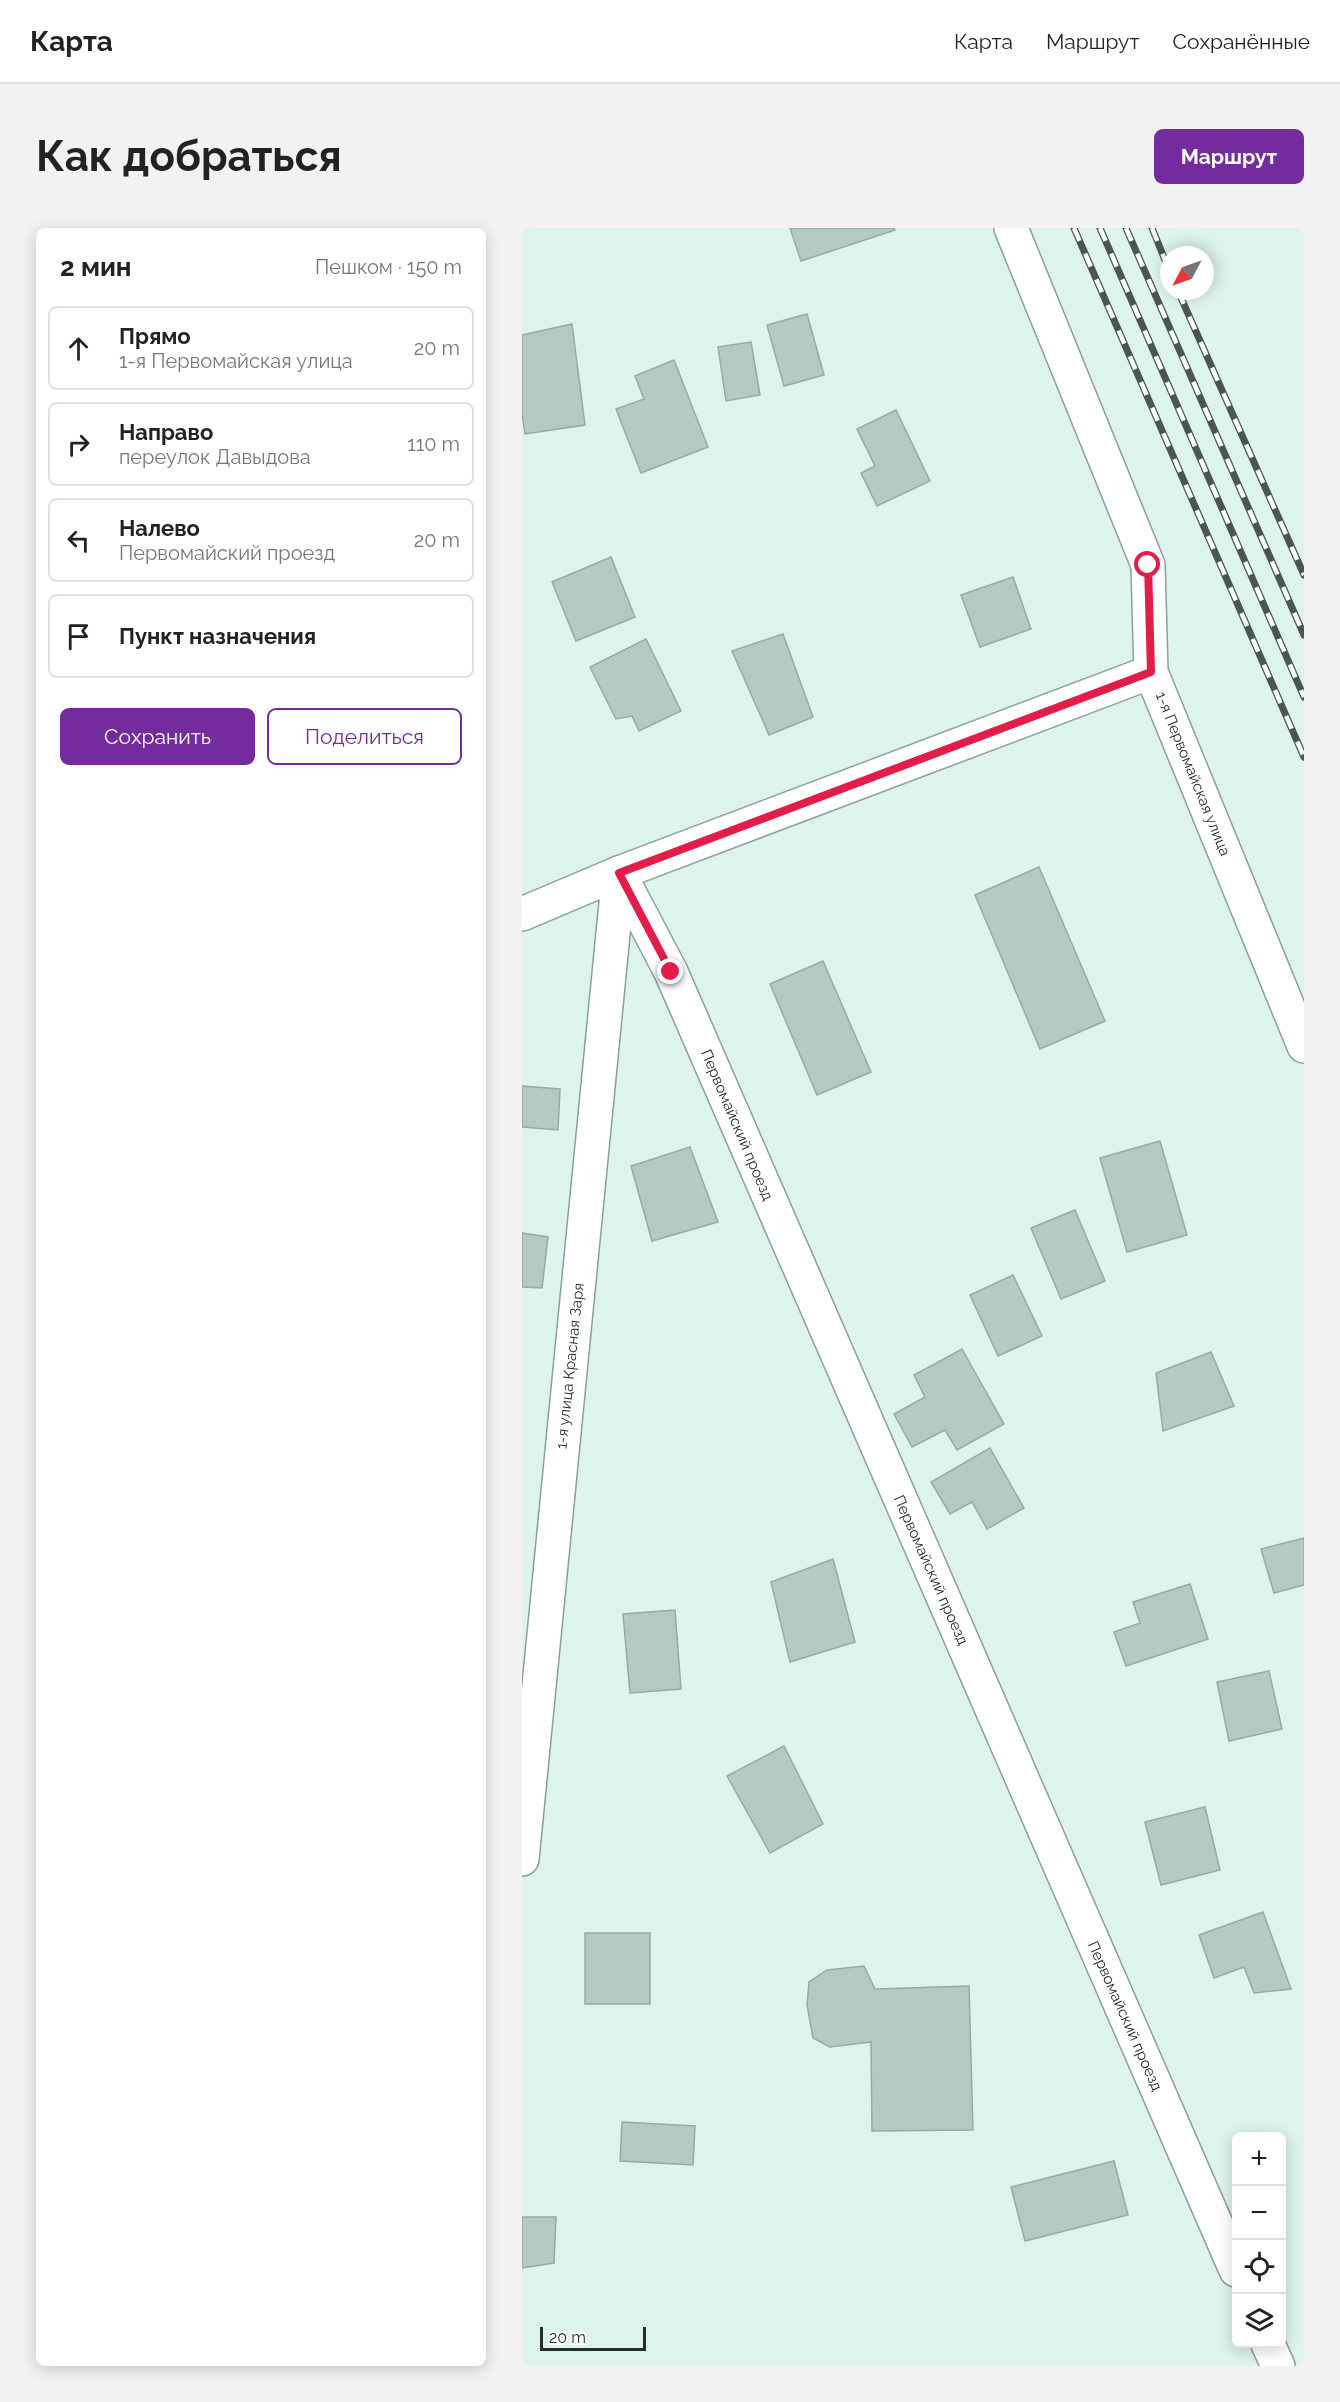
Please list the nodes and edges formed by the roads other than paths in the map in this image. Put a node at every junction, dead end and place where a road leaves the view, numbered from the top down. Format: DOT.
graph roads {
  1 [pos="1011,228"];
  2 [pos="1151,672"];
  3 [pos="619,873"];
  4 [pos="522,914"];
  5 [pos="1304,1046"];
  6 [pos="522,1859"];
  7 [pos="1232,2261"];
  8 [pos="1270,2348"];
  9 [pos="1278,2366"];
  1 -- 2 [label="street, 1-я Первомайская улица"];
  2 -- 3 [label="street"];
  2 -- 5 [label="street, 1-я Первомайская улица"];
  3 -- 4 [label="street"];
  3 -- 6 [label="street, 1-я улица Красная Заря"];
  3 -- 7 [label="street, Первомайский проезд"];
  8 -- 9 [label="street"];
}
